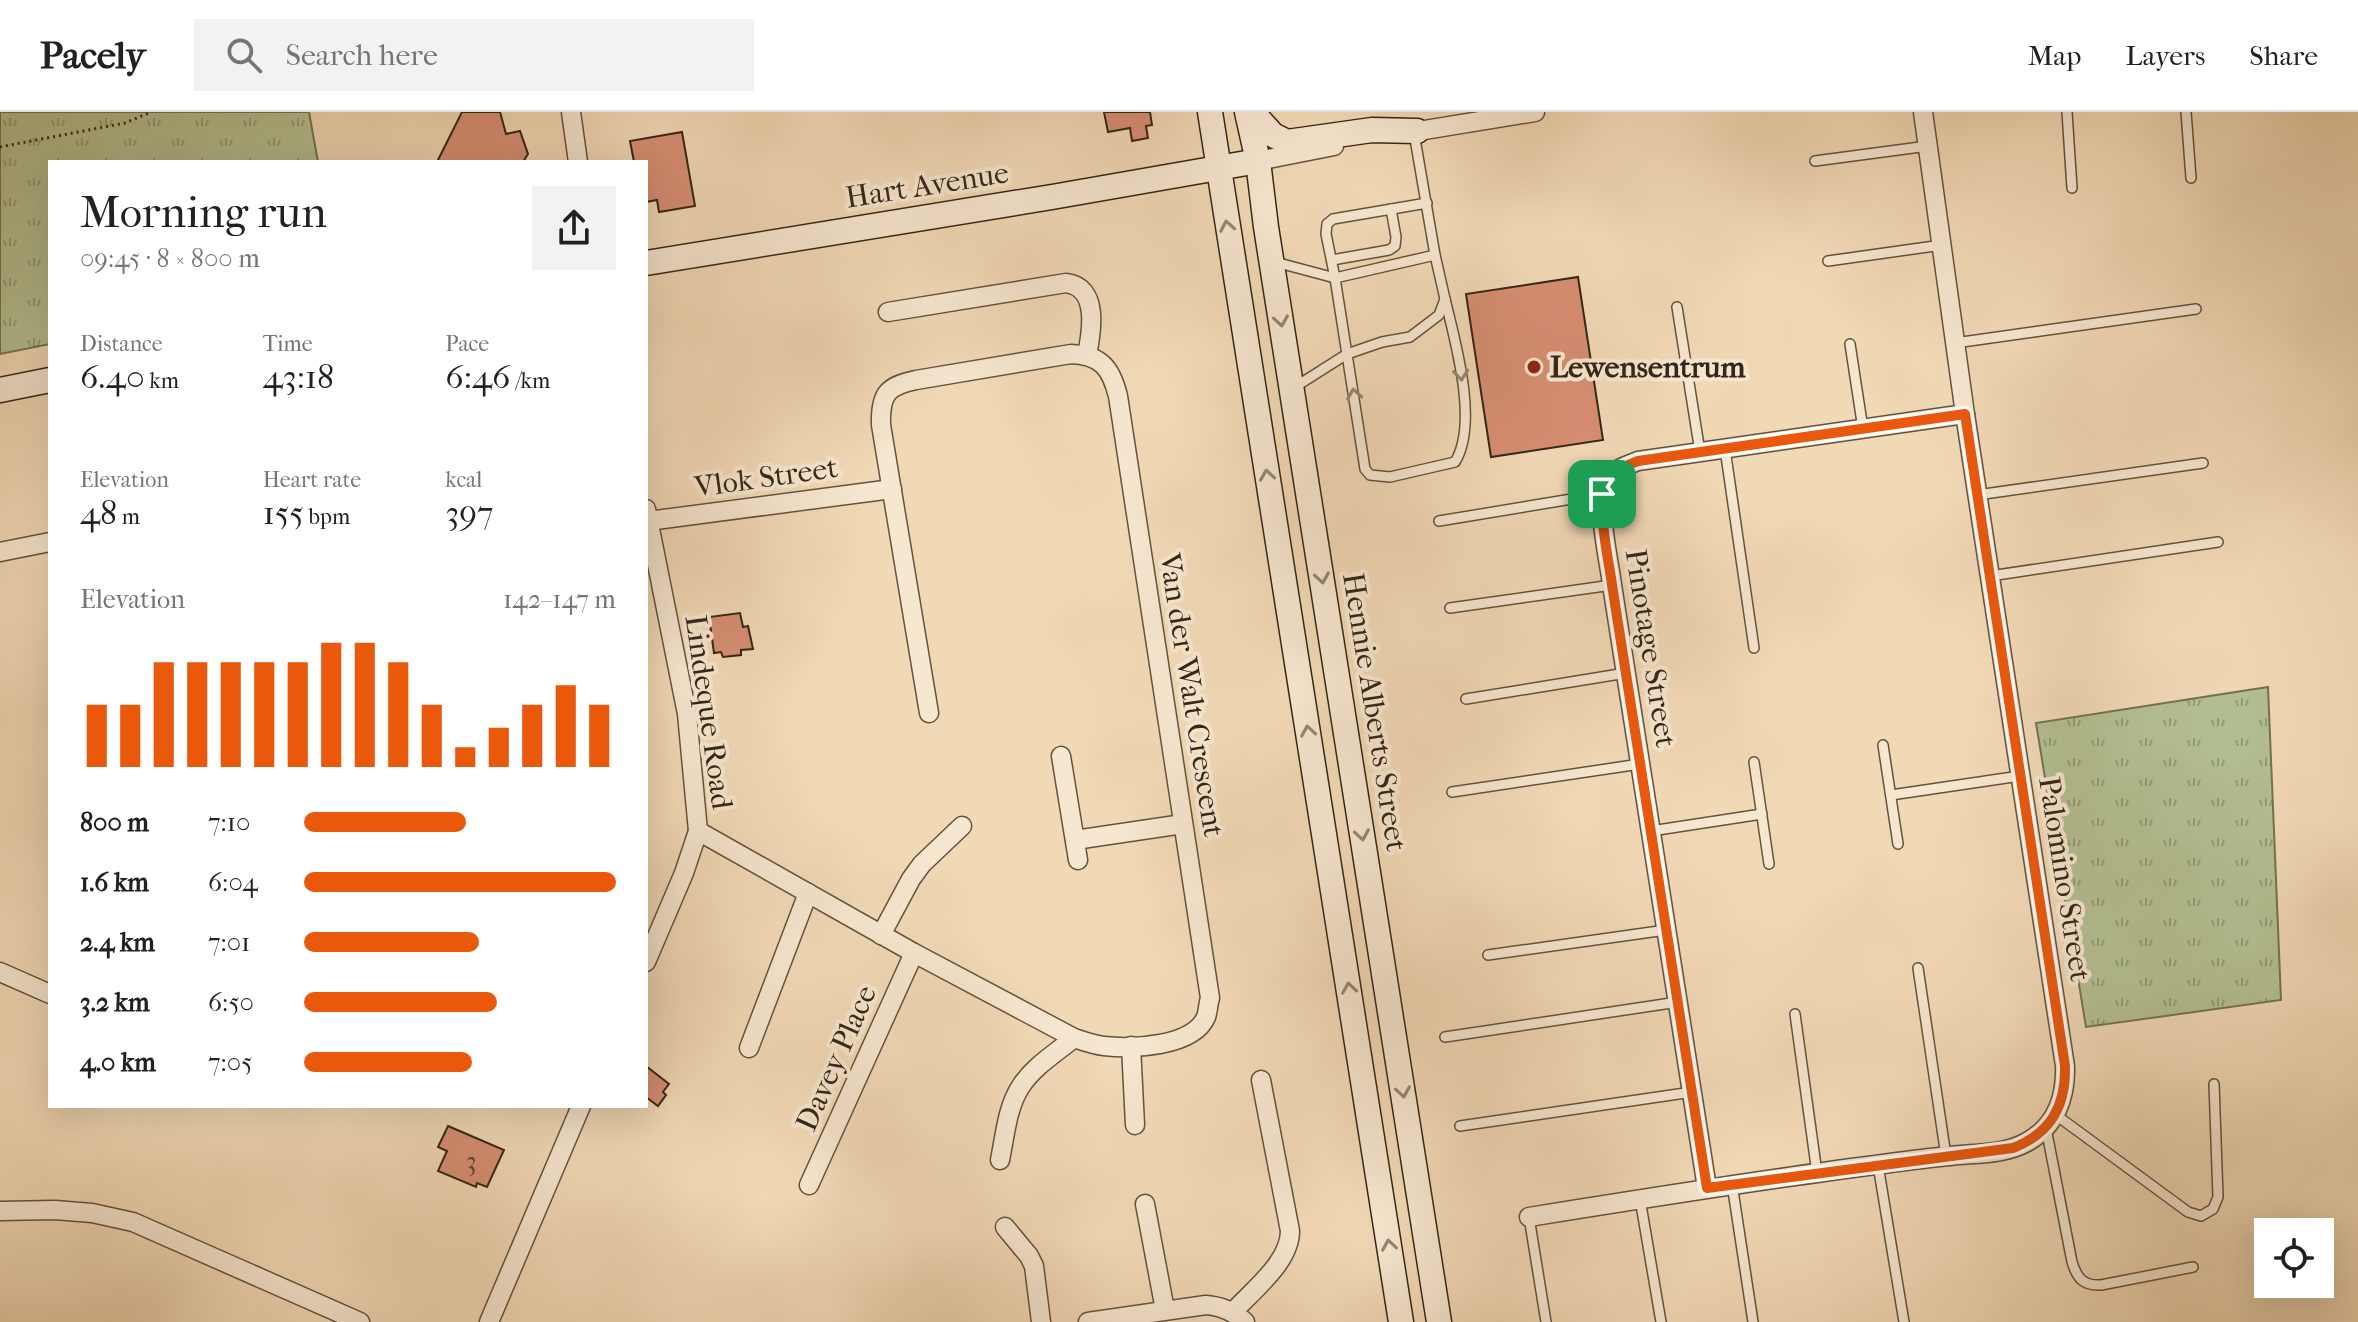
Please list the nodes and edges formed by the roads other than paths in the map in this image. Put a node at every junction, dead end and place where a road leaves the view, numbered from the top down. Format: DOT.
graph roads {
  1 [pos="571,112"];
  2 [pos="1210,112"];
  3 [pos="1249,112"];
  4 [pos="1527,112"];
  5 [pos="1535,112"];
  6 [pos="1923,112"];
  7 [pos="2067,112"];
  8 [pos="2186,112"];
  9 [pos="1415,131"];
  10 [pos="1928,146"];
  11 [pos="578,160"];
  12 [pos="1258,161"];
  13 [pos="1815,161"];
  14 [pos="1217,167"];
  15 [pos="2191,178"];
  16 [pos="2072,188"];
  17 [pos="1427,203"];
  18 [pos="1391,209"];
  19 [pos="1942,245"];
  20 [pos="1435,255"];
  21 [pos="1332,260"];
  22 [pos="1271,261"];
  23 [pos="1828,261"];
  24 [pos="648,263"];
  25 [pos="1335,278"];
  26 [pos="1445,299"];
  27 [pos="1677,307"];
  28 [pos="2196,309"];
  29 [pos="888,312"];
  30 [pos="1955,343"];
  31 [pos="1850,344"];
  32 [pos="1347,354"];
  33 [pos="1087,355"];
  34 [pos="48,380"];
  35 [pos="1292,389"];
  36 [pos="0,390"];
  37 [pos="1965,414"];
  38 [pos="1863,429"];
  39 [pos="1725,449"];
  40 [pos="1700,452"];
  41 [pos="2203,463"];
  42 [pos="892,489"];
  43 [pos="1602,494"];
  44 [pos="1977,495"];
  45 [pos="648,515"];
  46 [pos="648,520"];
  47 [pos="1439,521"];
  48 [pos="48,542"];
  49 [pos="2218,542"];
  50 [pos="0,552"];
  51 [pos="1990,576"];
  52 [pos="1612,585"];
  53 [pos="1450,608"];
  54 [pos="1754,648"];
  55 [pos="1626,673"];
  56 [pos="1466,699"];
  57 [pos="929,713"];
  58 [pos="1883,745"];
  59 [pos="1061,756"];
  60 [pos="1754,762"];
  61 [pos="1640,764"];
  62 [pos="2020,776"];
  63 [pos="1452,792"];
  64 [pos="1891,795"];
  65 [pos="1762,814"];
  66 [pos="1183,824"];
  67 [pos="962,826"];
  68 [pos="698,831"];
  69 [pos="1651,831"];
  70 [pos="1075,840"];
  71 [pos="1898,844"];
  72 [pos="1078,860"];
  73 [pos="1769,864"];
  74 [pos="808,893"];
  75 [pos="1666,930"];
  76 [pos="881,935"];
  77 [pos="914,953"];
  78 [pos="1488,955"];
  79 [pos="648,957"];
  80 [pos="1918,968"];
  81 [pos="0,972"];
  82 [pos="48,993"];
  83 [pos="1678,1002"];
  84 [pos="1795,1014"];
  85 [pos="1445,1037"];
  86 [pos="1074,1038"];
  87 [pos="1131,1046"];
  88 [pos="749,1048"];
  89 [pos="1261,1080"];
  90 [pos="2214,1084"];
  91 [pos="1692,1092"];
  92 [pos="580,1108"];
  93 [pos="2051,1121"];
  94 [pos="1135,1125"];
  95 [pos="1460,1126"];
  96 [pos="1946,1156"];
  97 [pos="1000,1160"];
  98 [pos="1878,1165"];
  99 [pos="1817,1173"];
  100 [pos="1732,1184"];
  101 [pos="809,1185"];
  102 [pos="1707,1188"];
  103 [pos="1640,1199"];
  104 [pos="1145,1204"];
  105 [pos="0,1211"];
  106 [pos="1529,1217"];
  107 [pos="1005,1227"];
  108 [pos="2193,1267"];
  109 [pos="1165,1310"];
  110 [pos="1239,1317"];
  111 [pos="360,1322"];
  112 [pos="489,1322"];
  113 [pos="1041,1322"];
  114 [pos="1088,1322"];
  115 [pos="1401,1322"];
  116 [pos="1439,1322"];
  117 [pos="1546,1322"];
  118 [pos="1661,1322"];
  119 [pos="1753,1322"];
  120 [pos="1904,1322"];
  1 -- 11 [label="street"];
  2 -- 14 [label="street"];
  3 -- 9 [label="street"];
  3 -- 12 [label="street, Hennie Alberts Street"];
  4 -- 5 [label="street"];
  4 -- 9 [label="street"];
  6 -- 10 [label="street, Palomino Street"];
  7 -- 16 [label="lane"];
  8 -- 15 [label="lane"];
  9 -- 12 [label="street"];
  9 -- 17 [label="lane"];
  10 -- 13 [label="lane"];
  10 -- 19 [label="street, Palomino Street"];
  12 -- 14 [label="street, Hart Avenue"];
  12 -- 22 [label="street, Hennie Alberts Street"];
  14 -- 24 [label="street, Hart Avenue"];
  115 -- 14 [label="street, one-way"];
  17 -- 18 [label="lane"];
  17 -- 20 [label="lane"];
  18 -- 21 [label="lane"];
  18 -- 21 [label="lane"];
  19 -- 23 [label="lane"];
  19 -- 30 [label="street, Palomino Street"];
  20 -- 25 [label="lane"];
  20 -- 26 [label="lane"];
  21 -- 25 [label="lane"];
  22 -- 25 [label="lane"];
  22 -- 35 [label="street, Hennie Alberts Street, one-way"];
  25 -- 32 [label="lane"];
  26 -- 32 [label="lane"];
  26 -- 32 [label="lane, one-way"];
  27 -- 40 [label="lane"];
  28 -- 30 [label="lane"];
  29 -- 33 [label="street"];
  30 -- 37 [label="street, Palomino Street"];
  31 -- 38 [label="lane"];
  32 -- 35 [label="lane"];
  33 -- 42 [label="street"];
  33 -- 66 [label="street, Van der Walt Crescent"];
  34 -- 36 [label="street"];
  35 -- 116 [label="street, Hennie Alberts Street, one-way"];
  37 -- 38 [label="street"];
  37 -- 44 [label="street, Palomino Street"];
  38 -- 39 [label="street"];
  39 -- 40 [label="street"];
  39 -- 54 [label="lane"];
  40 -- 43 [label="street"];
  41 -- 44 [label="lane"];
  42 -- 45 [label="street, Vlok Street"];
  42 -- 57 [label="street"];
  43 -- 47 [label="lane"];
  43 -- 52 [label="street, Pinotage Street"];
  44 -- 51 [label="street, Palomino Street"];
  46 -- 68 [label="street, Lindeque Road"];
  48 -- 50 [label="street"];
  49 -- 51 [label="lane"];
  51 -- 62 [label="street, Palomino Street"];
  52 -- 53 [label="lane"];
  52 -- 55 [label="street, Pinotage Street"];
  55 -- 56 [label="lane"];
  55 -- 61 [label="street, Pinotage Street"];
  58 -- 64 [label="lane"];
  59 -- 70 [label="street"];
  60 -- 65 [label="lane"];
  61 -- 63 [label="lane"];
  61 -- 69 [label="street, Pinotage Street"];
  62 -- 64 [label="lane"];
  62 -- 93 [label="street, Palomino Street"];
  64 -- 71 [label="lane"];
  65 -- 69 [label="lane"];
  65 -- 73 [label="lane"];
  66 -- 70 [label="street"];
  66 -- 87 [label="street, Van der Walt Crescent"];
  67 -- 76 [label="street"];
  68 -- 74 [label="street, Van der Walt Crescent"];
  68 -- 79 [label="street, Lindeque Road"];
  69 -- 75 [label="street, Pinotage Street"];
  70 -- 72 [label="street"];
  74 -- 76 [label="street, Van der Walt Crescent"];
  74 -- 88 [label="street"];
  75 -- 78 [label="lane"];
  75 -- 83 [label="street, Pinotage Street"];
  76 -- 77 [label="street, Van der Walt Crescent"];
  77 -- 86 [label="street, Van der Walt Crescent"];
  77 -- 101 [label="street, Davey Place"];
  80 -- 96 [label="lane"];
  81 -- 82 [label="street"];
  83 -- 85 [label="lane"];
  83 -- 91 [label="street, Pinotage Street"];
  84 -- 99 [label="lane"];
  86 -- 87 [label="street, Van der Walt Crescent"];
  86 -- 97 [label="street"];
  87 -- 94 [label="street"];
  89 -- 110 [label="street"];
  90 -- 93 [label="lane"];
  91 -- 95 [label="lane"];
  91 -- 102 [label="street, Pinotage Street"];
  92 -- 112 [label="street"];
  93 -- 96 [label="street"];
  93 -- 108 [label="lane"];
  96 -- 98 [label="street"];
  98 -- 99 [label="street"];
  98 -- 120 [label="lane"];
  99 -- 100 [label="street"];
  100 -- 102 [label="street"];
  100 -- 119 [label="lane"];
  102 -- 103 [label="street"];
  103 -- 106 [label="street"];
  103 -- 118 [label="lane"];
  104 -- 109 [label="street"];
  105 -- 111 [label="street"];
  106 -- 117 [label="lane"];
  107 -- 113 [label="street"];
  109 -- 110 [label="street"];
  109 -- 114 [label="street"];
}
